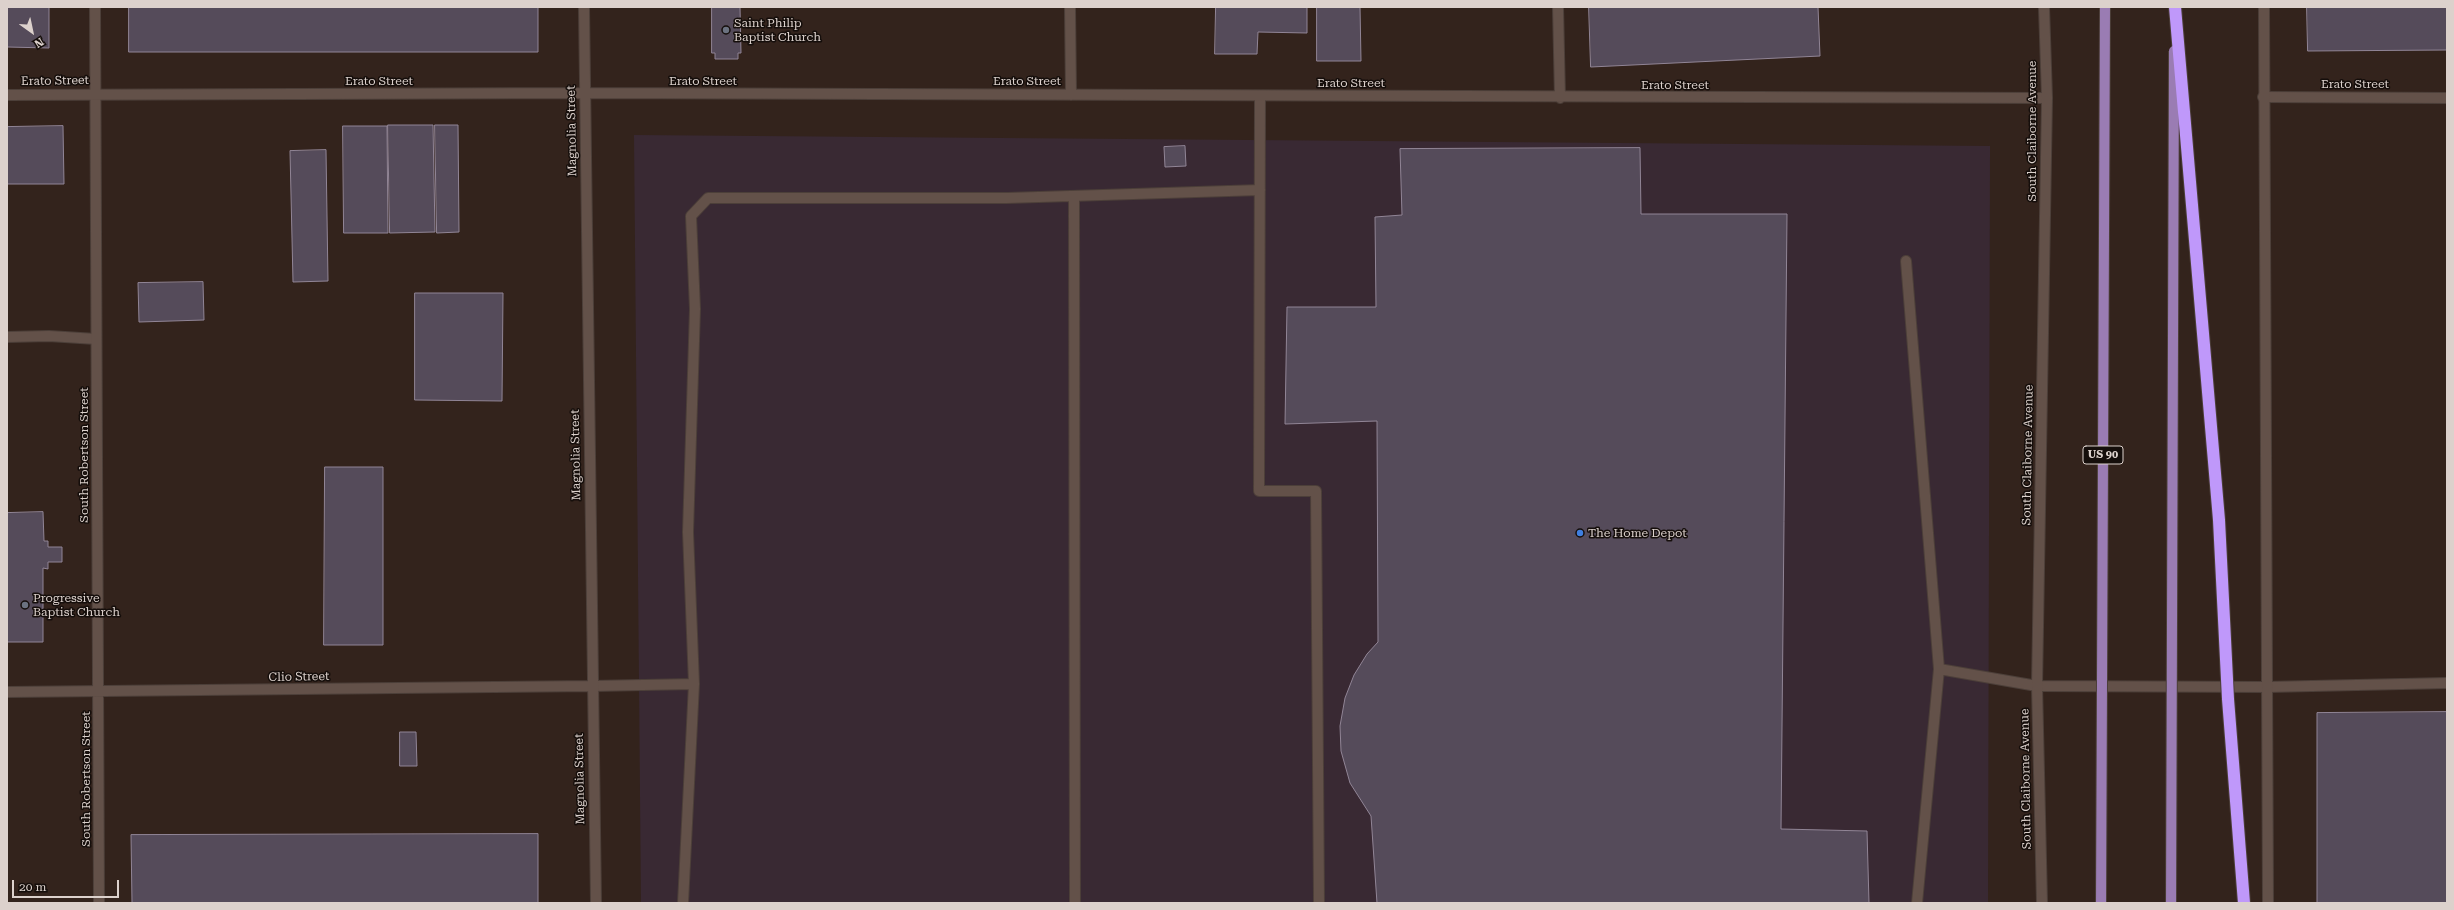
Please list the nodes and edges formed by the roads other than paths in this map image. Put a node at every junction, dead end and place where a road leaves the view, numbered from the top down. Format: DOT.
graph roads {
  1 [pos="95,7"];
  2 [pos="584,7"];
  3 [pos="1070,7"];
  4 [pos="1558,7"];
  5 [pos="2044,7"];
  6 [pos="2105,7"];
  7 [pos="2175,7"];
  8 [pos="2264,7"];
  9 [pos="95,94"];
  10 [pos="585,94"];
  11 [pos="7,95"];
  12 [pos="1071,95"];
  13 [pos="1260,96"];
  14 [pos="2263,97"];
  15 [pos="1560,98"];
  16 [pos="2047,98"];
  17 [pos="2447,98"];
  18 [pos="1260,190"];
  19 [pos="1074,196"];
  20 [pos="1906,261"];
  21 [pos="7,337"];
  22 [pos="96,339"];
  23 [pos="1939,669"];
  24 [pos="2447,683"];
  25 [pos="694,684"];
  26 [pos="592,686"];
  27 [pos="2037,686"];
  28 [pos="2267,687"];
  29 [pos="7,692"];
  30 [pos="99,692"];
  31 [pos="99,903"];
  32 [pos="596,903"];
  33 [pos="683,903"];
  34 [pos="1075,903"];
  35 [pos="1318,903"];
  36 [pos="1917,903"];
  37 [pos="2042,903"];
  38 [pos="2101,903"];
  39 [pos="2171,903"];
  40 [pos="2244,903"];
  41 [pos="2268,903"];
  1 -- 9 [label="street, South Robertson Street"];
  2 -- 10 [label="street, Magnolia Street"];
  3 -- 12 [label="street"];
  4 -- 15 [label="street"];
  5 -- 16 [label="street, South Claiborne Avenue"];
  6 -- 38 [label="main road, US 90, bridge"];
  7 -- 39 [label="main road, bridge"];
  7 -- 40 [label="highway, bridge"];
  8 -- 14 [label="street"];
  9 -- 10 [label="street, Erato Street"];
  9 -- 11 [label="street, Erato Street"];
  9 -- 22 [label="street, South Robertson Street"];
  10 -- 12 [label="street, Erato Street"];
  10 -- 26 [label="street, Magnolia Street"];
  12 -- 13 [label="street, Erato Street"];
  13 -- 15 [label="street, Erato Street"];
  13 -- 18 [label="street"];
  14 -- 17 [label="street, Erato Street"];
  14 -- 28 [label="street"];
  15 -- 16 [label="street, Erato Street"];
  16 -- 27 [label="street, South Claiborne Avenue"];
  18 -- 19 [label="street"];
  18 -- 35 [label="street"];
  19 -- 25 [label="street"];
  19 -- 34 [label="street"];
  20 -- 23 [label="street"];
  21 -- 22 [label="street"];
  22 -- 30 [label="street, South Robertson Street"];
  23 -- 27 [label="street"];
  23 -- 36 [label="street"];
  24 -- 28 [label="street"];
  25 -- 26 [label="street, Clio Street"];
  25 -- 33 [label="street"];
  26 -- 30 [label="street, Clio Street"];
  26 -- 32 [label="street, Magnolia Street"];
  27 -- 28 [label="street"];
  27 -- 37 [label="street, South Claiborne Avenue"];
  28 -- 41 [label="street"];
  29 -- 30 [label="street, Clio Street"];
  30 -- 31 [label="street, South Robertson Street"];
}
